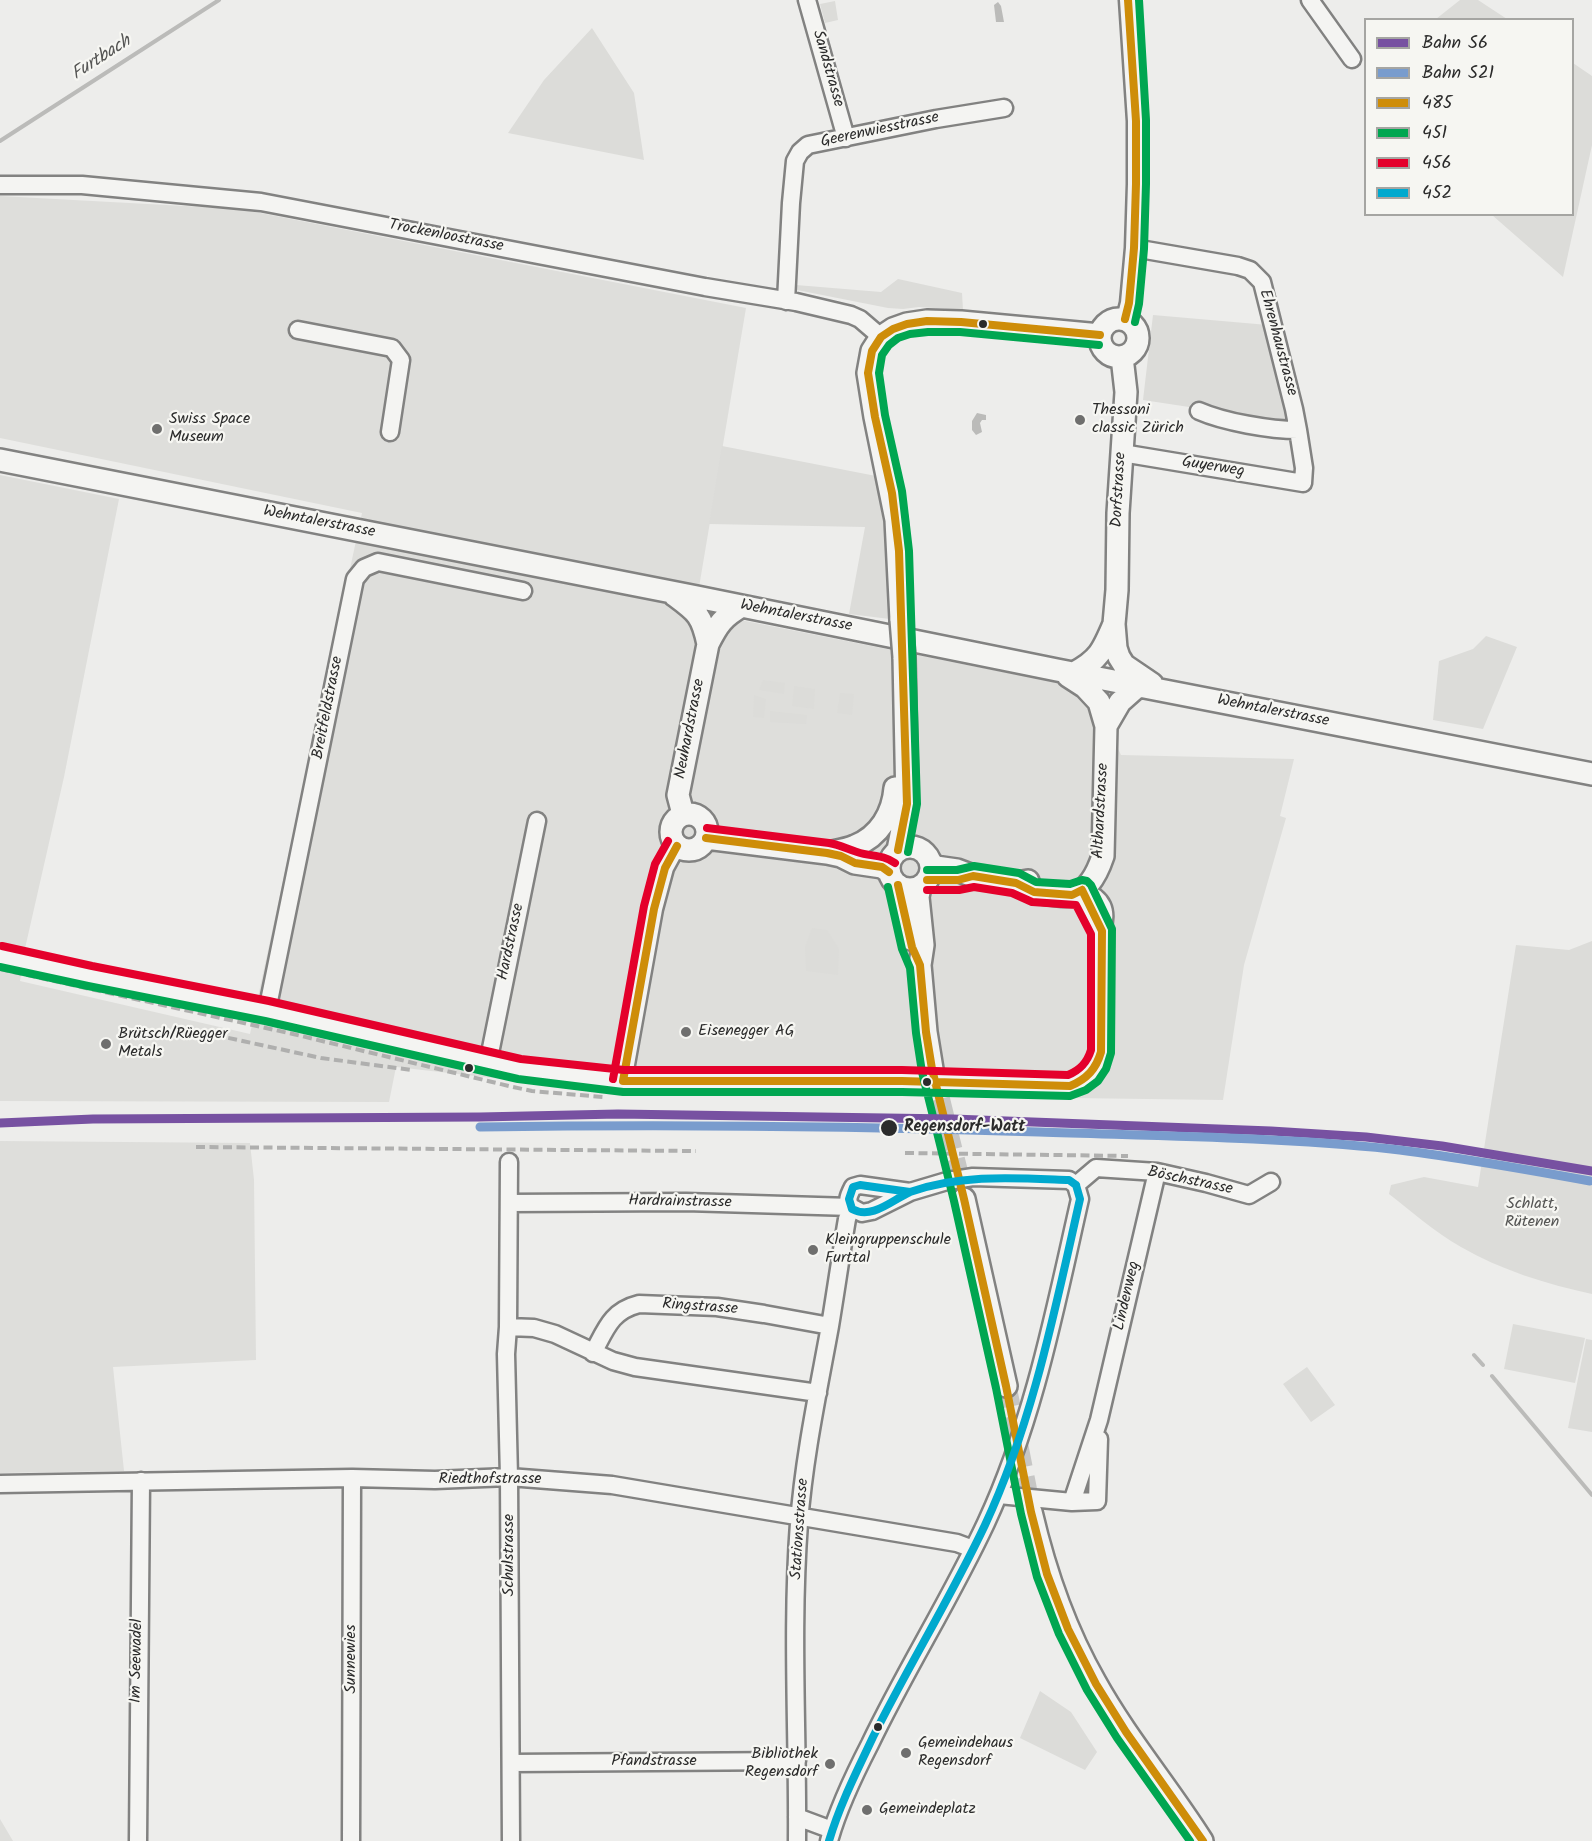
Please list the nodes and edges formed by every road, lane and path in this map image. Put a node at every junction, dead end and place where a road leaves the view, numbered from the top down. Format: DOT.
graph roads {
  1 [pos="807,0"];
  2 [pos="1128,0"];
  3 [pos="1310,0"];
  4 [pos="1352,59"];
  5 [pos="1004,108"];
  6 [pos="846,138"];
  7 [pos="0,185"];
  8 [pos="1134,248"];
  9 [pos="786,300"];
  10 [pos="1125,319"];
  11 [pos="298,330"];
  12 [pos="1100,335"];
  13 [pos="881,337"];
  14 [pos="1122,357"];
  15 [pos="1199,411"];
  16 [pos="1298,430"];
  17 [pos="390,432"];
  18 [pos="1122,453"];
  19 [pos="0,460"];
  20 [pos="1303,483"];
  21 [pos="523,591"];
  22 [pos="671,592"];
  23 [pos="742,606"];
  24 [pos="1114,624"];
  25 [pos="708,644"];
  26 [pos="1066,672"];
  27 [pos="1138,686"];
  28 [pos="1161,690"];
  29 [pos="1106,726"];
  30 [pos="906,732"];
  31 [pos="1592,774"];
  32 [pos="683,814"];
  33 [pos="537,821"];
  34 [pos="706,838"];
  35 [pos="677,846"];
  36 [pos="834,854"];
  37 [pos="909,868"];
  38 [pos="1082,890"];
  39 [pos="0,956"];
  40 [pos="267,1011"];
  41 [pos="488,1063"];
  42 [pos="932,1069"];
  43 [pos="623,1081"];
  44 [pos="509,1162"];
  45 [pos="1157,1172"];
  46 [pos="1270,1182"];
  47 [pos="1076,1185"];
  48 [pos="910,1192"];
  49 [pos="964,1199"];
  50 [pos="509,1203"];
  51 [pos="851,1207"];
  52 [pos="508,1326"];
  53 [pos="830,1326"];
  54 [pos="593,1353"];
  55 [pos="1006,1386"];
  56 [pos="818,1393"];
  57 [pos="1099,1420"];
  58 [pos="510,1477"];
  59 [pos="352,1478"];
  60 [pos="141,1481"];
  61 [pos="0,1484"];
  62 [pos="999,1495"];
  63 [pos="1072,1502"];
  64 [pos="1031,1512"];
  65 [pos="800,1516"];
  66 [pos="973,1549"];
  67 [pos="796,1761"];
  68 [pos="511,1762"];
  69 [pos="797,1817"];
  70 [pos="831,1835"];
  71 [pos="1201,1839"];
  72 [pos="138,1841"];
  73 [pos="351,1841"];
  74 [pos="511,1841"];
  75 [pos="796,1841"];
  1 -- 6 [label="street, Sandstrasse"];
  2 -- 8 [label="street"];
  3 -- 4 [label="street"];
  5 -- 6 [label="street, Geerenwiesstrasse"];
  6 -- 9 [label="street, Geerenwiesstrasse"];
  7 -- 9 [label="street, Trockenloostrasse"];
  8 -- 10 [label="street"];
  8 -- 16 [label="street, Ehrenhaustrasse"];
  9 -- 13 [label="street, Trockenloostrasse"];
  10 -- 12 [label="main road"];
  10 -- 14 [label="main road"];
  11 -- 17 [label="street"];
  12 -- 13 [label="main road"];
  12 -- 14 [label="main road"];
  13 -- 30 [label="main road, bridge"];
  14 -- 18 [label="main road, Dorfstrasse"];
  15 -- 16 [label="street"];
  16 -- 20 [label="street, Ehrenhaustrasse"];
  18 -- 20 [label="street, Guyerweg"];
  18 -- 24 [label="main road, Dorfstrasse"];
  19 -- 22 [label="main road, Wehntalerstrasse"];
  21 -- 40 [label="street, Breitfeldstrasse"];
  22 -- 23 [label="main road, Wehntalerstrasse"];
  22 -- 25 [label="main road, Neuhardstrasse"];
  23 -- 25 [label="main road, Neuhardstrasse"];
  23 -- 26 [label="main road, Wehntalerstrasse"];
  24 -- 26 [label="main road, Dorfstrasse"];
  24 -- 28 [label="main road, Dorfstrasse"];
  25 -- 32 [label="main road, Neuhardstrasse"];
  26 -- 27 [label="main road, Wehntalerstrasse"];
  26 -- 29 [label="main road, Althardstrasse"];
  27 -- 28 [label="main road, Wehntalerstrasse"];
  27 -- 29 [label="main road"];
  28 -- 31 [label="main road, Wehntalerstrasse"];
  29 -- 38 [label="main road, Althardstrasse"];
  30 -- 36 [label="main road"];
  30 -- 37 [label="main road"];
  32 -- 34 [label="main road"];
  32 -- 35 [label="main road"];
  33 -- 41 [label="street, Hardstrasse"];
  34 -- 35 [label="main road"];
  34 -- 36 [label="main road"];
  35 -- 43 [label="street"];
  36 -- 37 [label="main road"];
  37 -- 38 [label="main road"];
  37 -- 42 [label="main road"];
  38 -- 43 [label="street"];
  39 -- 40 [label="street"];
  40 -- 41 [label="street"];
  41 -- 43 [label="street"];
  44 -- 50 [label="street, Schulstrasse"];
  45 -- 46 [label="street, Böschstrasse"];
  45 -- 47 [label="street, Böschstrasse"];
  45 -- 57 [label="street, Lindenweg"];
  47 -- 48 [label="street, Hardrainstrasse"];
  47 -- 62 [label="street"];
  48 -- 51 [label="street, Hardrainstrasse"];
  48 -- 51 [label="street, Hardrainstrasse"];
  49 -- 55 [label="main road"];
  50 -- 51 [label="street, Hardrainstrasse"];
  50 -- 52 [label="street, Schulstrasse"];
  51 -- 53 [label="street, Stationsstrasse"];
  52 -- 54 [label="street"];
  52 -- 58 [label="street, Schulstrasse"];
  53 -- 54 [label="street, Ringstrasse"];
  53 -- 56 [label="street, Stationsstrasse"];
  54 -- 56 [label="street"];
  56 -- 65 [label="street, Stationsstrasse"];
  57 -- 63 [label="street, Lindenweg"];
  57 -- 63 [label="street, Lindenweg"];
  58 -- 59 [label="street, Riedthofstrasse"];
  58 -- 65 [label="street, Riedthofstrasse"];
  58 -- 68 [label="street, Schulstrasse"];
  59 -- 60 [label="street, Riedthofstrasse"];
  59 -- 73 [label="street, Sunnewies"];
  60 -- 61 [label="street, Riedthofstrasse"];
  60 -- 72 [label="street, Im Seewadel"];
  62 -- 63 [label="street"];
  62 -- 66 [label="street"];
  64 -- 71 [label="main road"];
  65 -- 66 [label="street, Riedthofstrasse"];
  65 -- 67 [label="street, Stationsstrasse"];
  66 -- 70 [label="street"];
  67 -- 68 [label="street, Pfandstrasse"];
  67 -- 69 [label="street, Stationsstrasse"];
  68 -- 74 [label="street, Schulstrasse"];
  69 -- 70 [label="street"];
  69 -- 75 [label="street, Stationsstrasse"];
}
